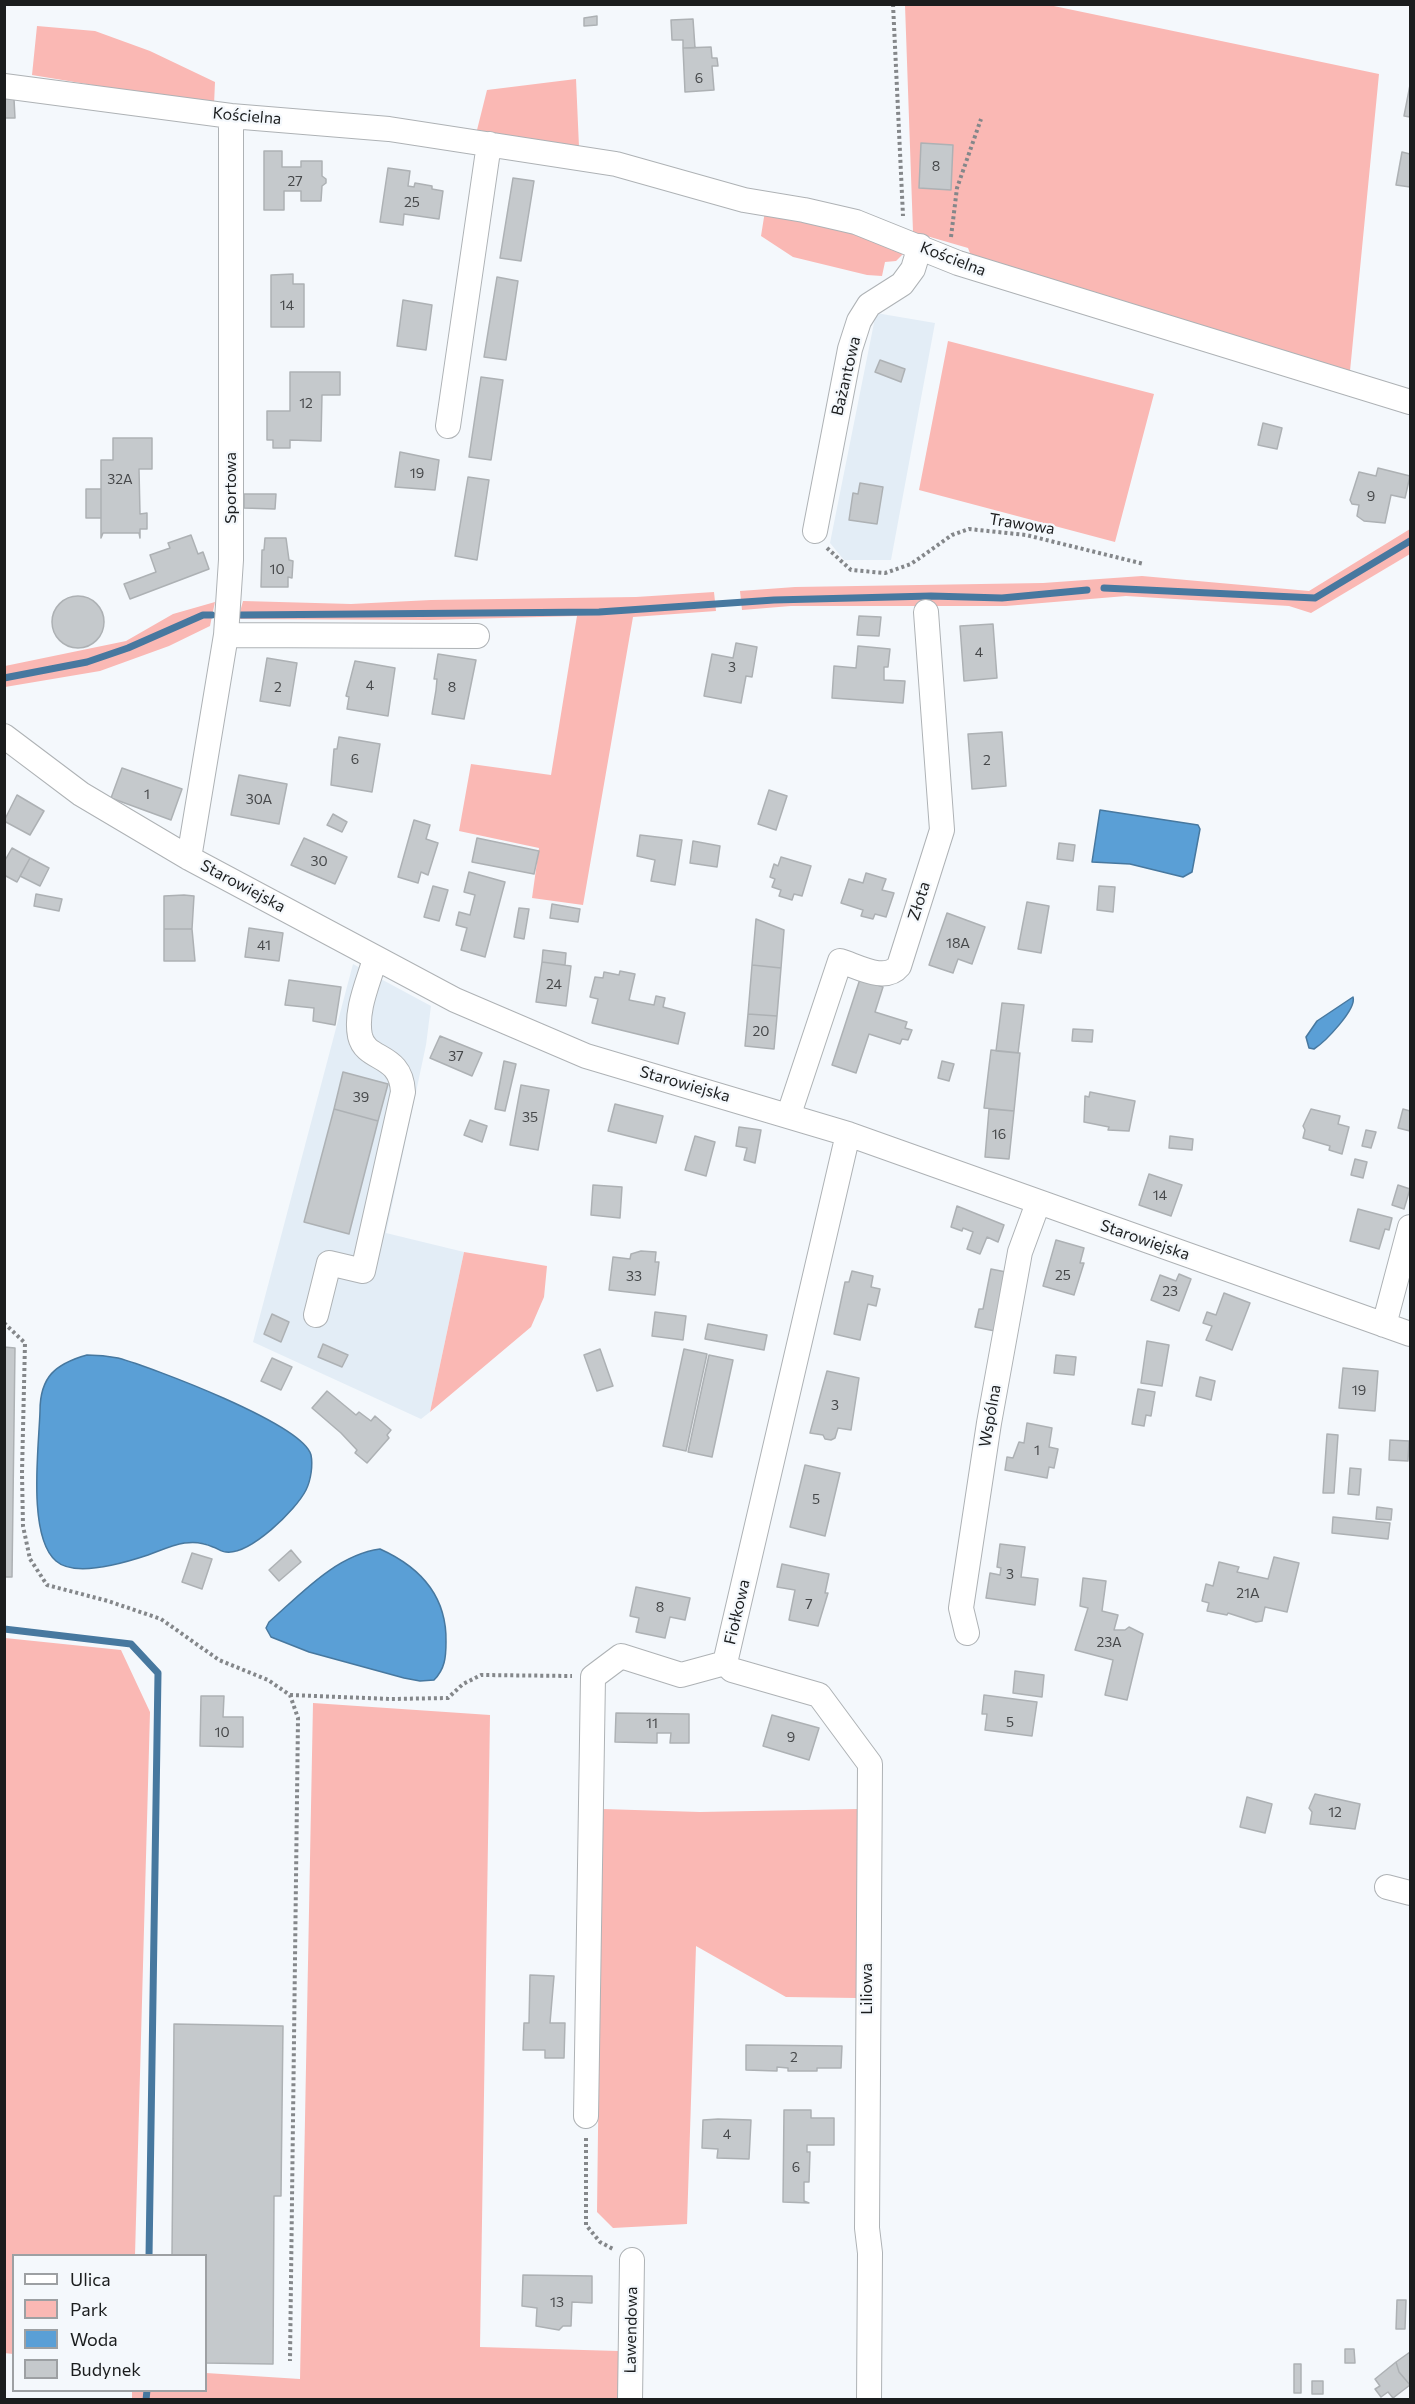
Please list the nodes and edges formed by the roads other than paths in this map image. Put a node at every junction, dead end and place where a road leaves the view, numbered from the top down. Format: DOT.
graph roads {
  1 [pos="4,86"];
  2 [pos="231,116"];
  3 [pos="489,144"];
  4 [pos="912,243"];
  5 [pos="1410,402"];
  6 [pos="448,426"];
  7 [pos="815,531"];
  8 [pos="926,612"];
  9 [pos="225,635"];
  10 [pos="477,636"];
  11 [pos="4,736"];
  12 [pos="189,858"];
  13 [pos="375,959"];
  14 [pos="789,1114"];
  15 [pos="848,1134"];
  16 [pos="1038,1203"];
  17 [pos="1410,1227"];
  18 [pos="316,1315"];
  19 [pos="1384,1325"];
  20 [pos="1410,1334"];
  21 [pos="967,1633"];
  22 [pos="725,1663"];
  23 [pos="1387,1887"];
  24 [pos="1410,1893"];
  25 [pos="586,2116"];
  26 [pos="632,2259"];
  27 [pos="630,2400"];
  28 [pos="869,2400"];
  1 -- 2 [label="street, Kościelna"];
  2 -- 3 [label="street, Kościelna"];
  2 -- 9 [label="street, Sportowa"];
  3 -- 4 [label="street, Kościelna"];
  3 -- 6 [label="street"];
  4 -- 5 [label="street, Kościelna"];
  4 -- 7 [label="street, Bażantowa"];
  8 -- 14 [label="street, Złota"];
  9 -- 10 [label="street"];
  9 -- 12 [label="street, Sportowa"];
  11 -- 12 [label="street, Starowiejska"];
  12 -- 13 [label="street, Starowiejska"];
  13 -- 14 [label="street, Starowiejska"];
  13 -- 18 [label="street"];
  14 -- 15 [label="street, Starowiejska"];
  15 -- 16 [label="street, Starowiejska"];
  15 -- 22 [label="street, Fiołkowa"];
  16 -- 19 [label="street, Starowiejska"];
  16 -- 21 [label="street, Wspólna"];
  17 -- 19 [label="street"];
  19 -- 20 [label="street, Starowiejska"];
  22 -- 25 [label="street, Fiołkowa"];
  22 -- 28 [label="street, Liliowa"];
  23 -- 24 [label="street"];
  26 -- 27 [label="street, Lawendowa"];
}
